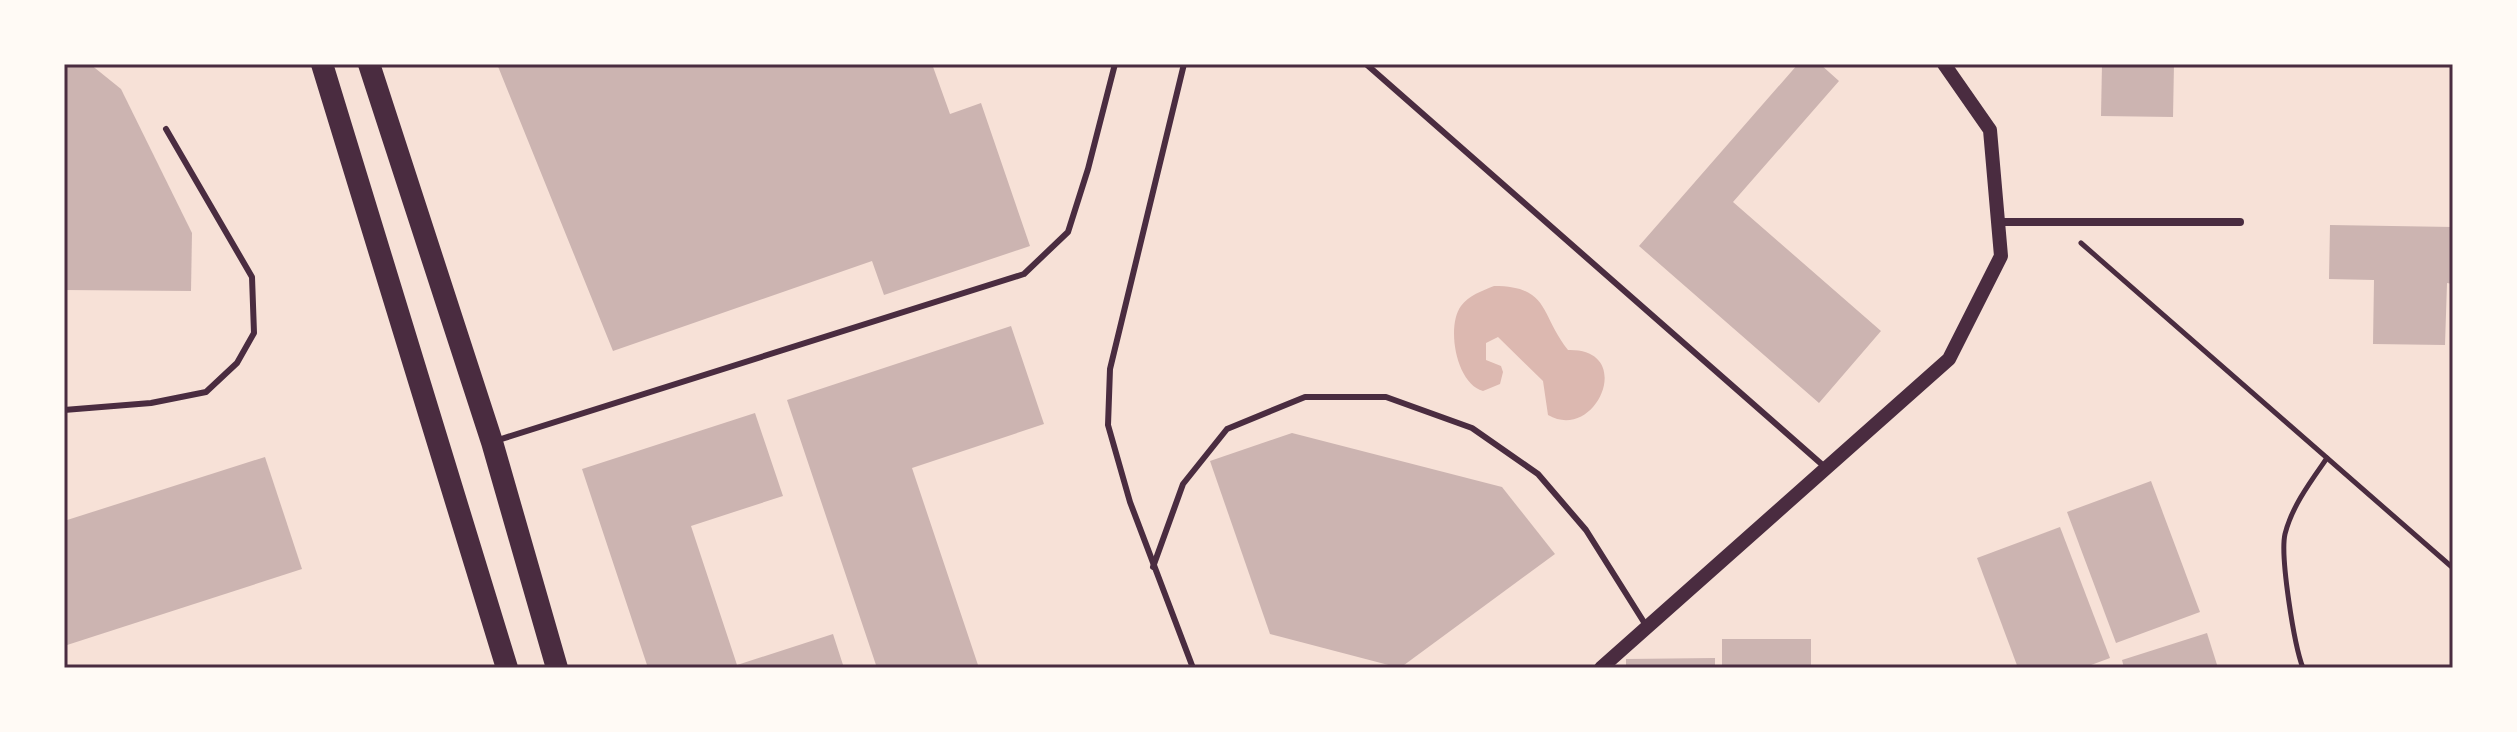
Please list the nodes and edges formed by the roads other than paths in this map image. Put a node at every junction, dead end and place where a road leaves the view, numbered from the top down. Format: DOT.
graph roads {
  1 [pos="322,64"];
  2 [pos="369,64"];
  3 [pos="1115,64"];
  4 [pos="1184,64"];
  5 [pos="1366,64"];
  6 [pos="1944,64"];
  7 [pos="166,129"];
  8 [pos="1998,222"];
  9 [pos="2240,222"];
  10 [pos="64,410"];
  11 [pos="492,442"];
  12 [pos="1826,468"];
  13 [pos="1153,567"];
  14 [pos="1647,627"];
  15 [pos="507,668"];
  16 [pos="557,668"];
  17 [pos="1193,668"];
  18 [pos="1601,668"];
  1 -- 15 [label="highway"];
  2 -- 11 [label="highway"];
  3 -- 11 [label="lane"];
  4 -- 13 [label="lane"];
  5 -- 12 [label="lane"];
  6 -- 8 [label="street"];
  7 -- 10 [label="lane"];
  8 -- 9 [label="street"];
  8 -- 12 [label="street"];
  11 -- 16 [label="highway"];
  12 -- 14 [label="street"];
  13 -- 14 [label="lane"];
  13 -- 17 [label="lane"];
  14 -- 18 [label="street"];
}
